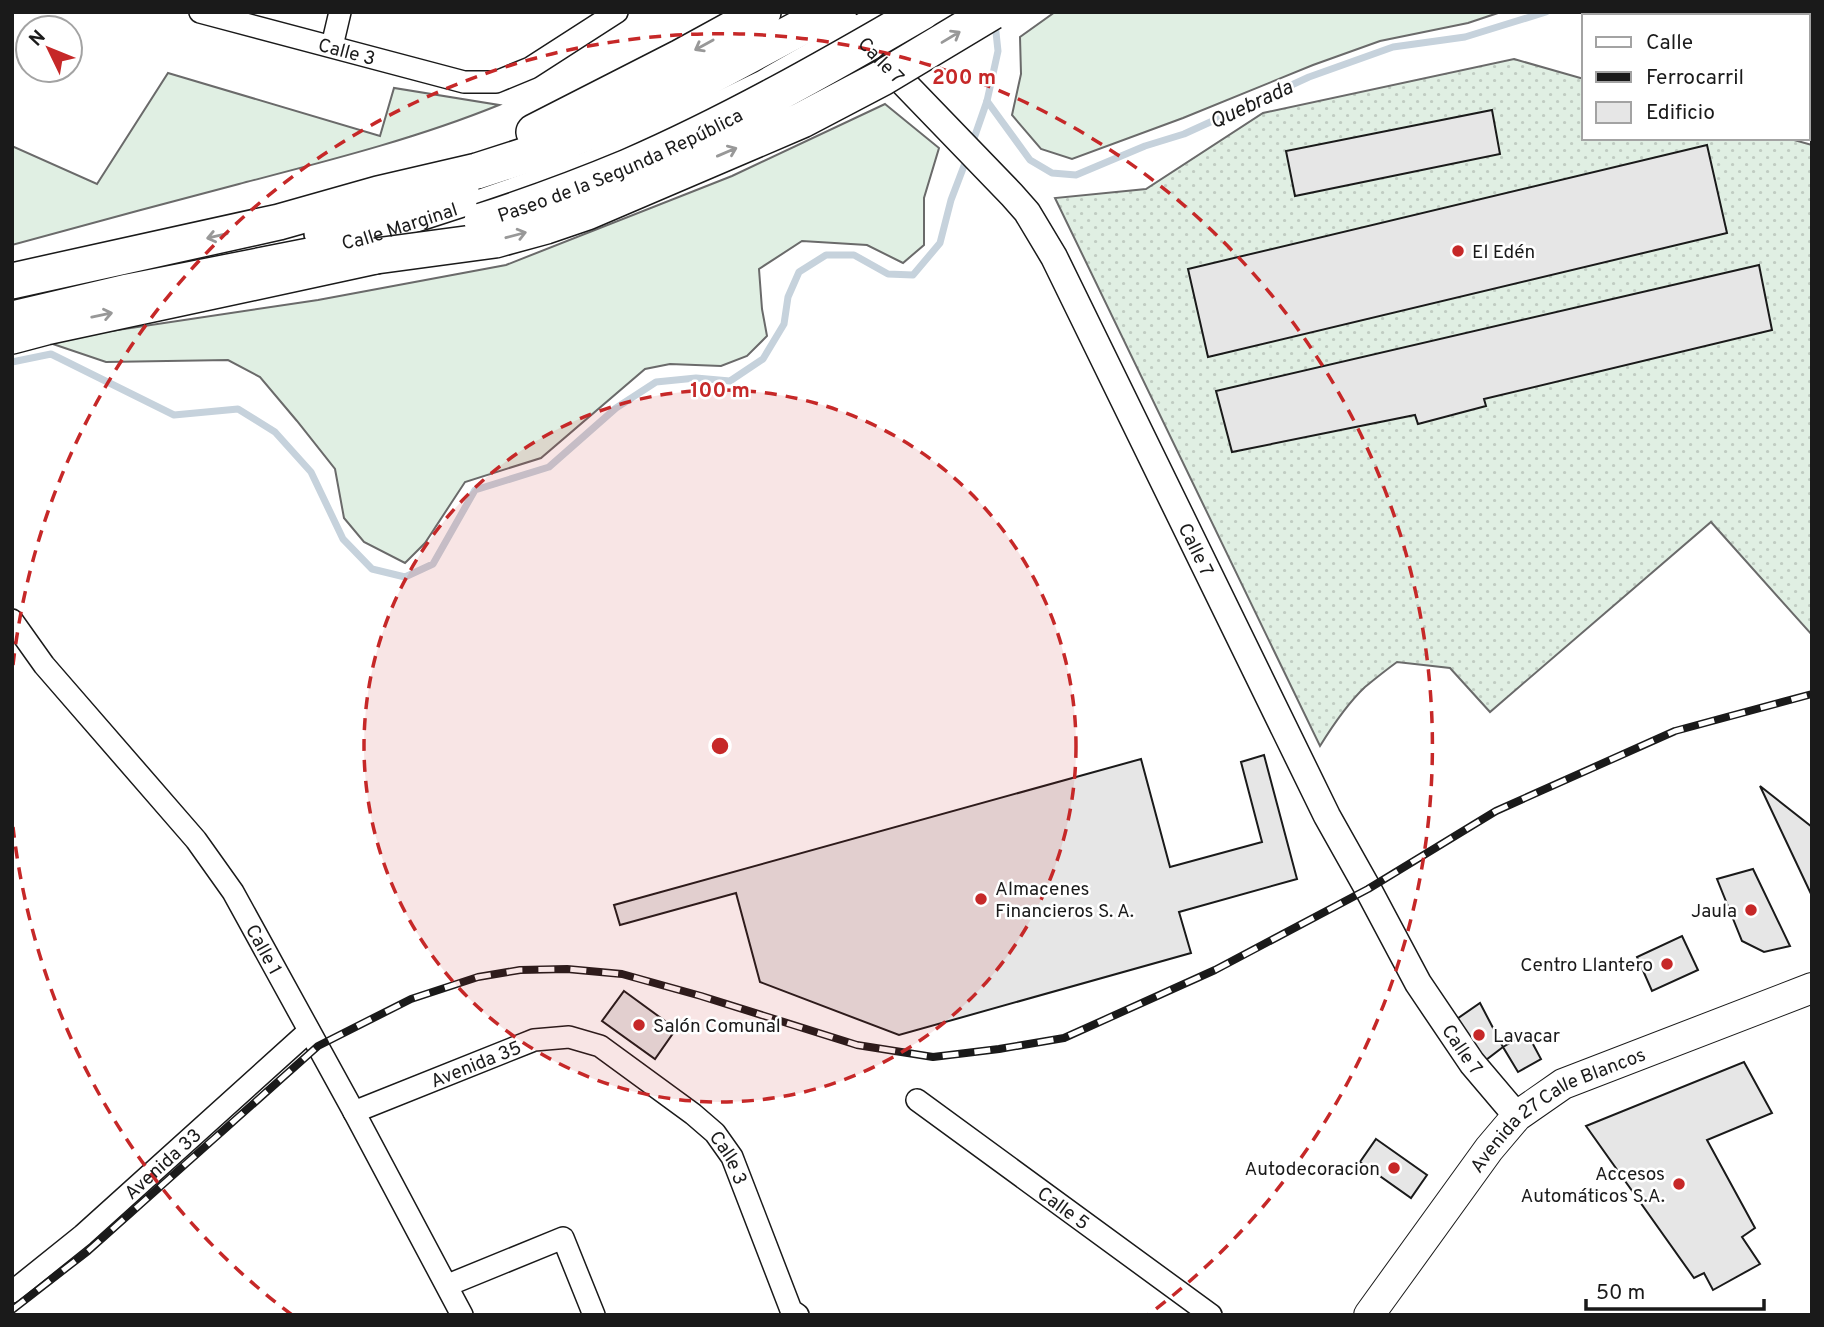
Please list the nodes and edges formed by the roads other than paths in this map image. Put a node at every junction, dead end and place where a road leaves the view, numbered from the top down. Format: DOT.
graph roads {
  1 [pos="200,12"];
  2 [pos="340,12"];
  3 [pos="617,12"];
  4 [pos="764,12"];
  5 [pos="883,12"];
  6 [pos="922,12"];
  7 [pos="992,12"];
  8 [pos="844,17"];
  9 [pos="332,46"];
  10 [pos="378,194"];
  11 [pos="376,256"];
  12 [pos="12,281"];
  13 [pos="12,312"];
  14 [pos="12,336"];
  15 [pos="12,620"];
  16 [pos="1812,988"];
  17 [pos="309,1031"];
  18 [pos="600,1046"];
  19 [pos="917,1100"];
  20 [pos="355,1112"];
  21 [pos="1517,1116"];
  22 [pos="448,1285"];
  23 [pos="12,1292"];
  24 [pos="462,1315"];
  25 [pos="594,1315"];
  26 [pos="798,1315"];
  27 [pos="1212,1315"];
  28 [pos="1370,1315"];
  1 -- 9 [label="street, Calle 3"];
  2 -- 9 [label="street"];
  3 -- 9 [label="street, Calle 3"];
  4 -- 10 [label="highway, one-way"];
  5 -- 8 [label="street, Calle Marginal"];
  6 -- 11 [label="highway, Paseo de la Segunda República, bridge"];
  11 -- 7 [label="highway, one-way, bridge"];
  8 -- 10 [label="highway, Paseo de la Segunda República"];
  8 -- 13 [label="street, Calle Marginal"];
  8 -- 21 [label="street, Calle 7"];
  10 -- 12 [label="highway, Paseo de la Segunda República, one-way"];
  14 -- 11 [label="highway, Paseo de la Segunda República, one-way"];
  15 -- 17 [label="street, Calle 1"];
  16 -- 21 [label="main road, Avenida 27 Calle Blancos"];
  17 -- 20 [label="street, Calle 1"];
  17 -- 23 [label="street, Avenida 33"];
  18 -- 20 [label="street, Avenida 35"];
  18 -- 26 [label="street, Calle 3"];
  19 -- 27 [label="street, Calle 5"];
  20 -- 22 [label="street, Calle 1"];
  21 -- 28 [label="main road, Avenida 27 Calle Blancos"];
  22 -- 24 [label="street, Calle 1"];
  22 -- 25 [label="street"];
}
